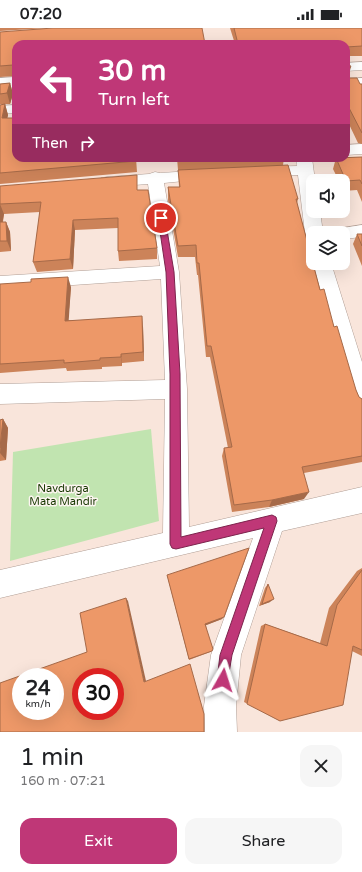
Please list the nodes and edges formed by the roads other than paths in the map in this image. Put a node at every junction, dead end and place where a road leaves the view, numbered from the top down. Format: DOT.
graph roads {
  1 [pos="362,66"];
  2 [pos="350,67"];
  3 [pos="12,81"];
  4 [pos="0,82"];
  5 [pos="362,82"];
  6 [pos="350,83"];
  7 [pos="12,88"];
  8 [pos="0,89"];
  9 [pos="12,100"];
  10 [pos="0,101"];
  11 [pos="12,109"];
  12 [pos="0,110"];
  13 [pos="362,149"];
  14 [pos="350,150"];
  15 [pos="305,164"];
  16 [pos="242,173"];
  17 [pos="226,174"];
  18 [pos="155,178"];
  19 [pos="93,183"];
  20 [pos="313,226"];
  21 [pos="362,232"];
  22 [pos="350,233"];
  23 [pos="325,270"];
  24 [pos="170,272"];
  25 [pos="0,283"];
  26 [pos="353,334"];
  27 [pos="176,389"];
  28 [pos="0,394"];
  29 [pos="362,399"];
  30 [pos="362,500"];
  31 [pos="272,521"];
  32 [pos="176,544"];
  33 [pos="0,584"];
  34 [pos="221,732"];
  1 -- 2 [label="street"];
  3 -- 4 [label="street"];
  5 -- 6 [label="street"];
  7 -- 8 [label="street"];
  9 -- 10 [label="street"];
  11 -- 12 [label="street"];
  13 -- 14 [label="street"];
  15 -- 16 [label="street"];
  15 -- 20 [label="street"];
  17 -- 18 [label="street"];
  18 -- 19 [label="street"];
  18 -- 24 [label="street"];
  21 -- 22 [label="street"];
  23 -- 26 [label="street"];
  24 -- 25 [label="street"];
  24 -- 27 [label="street"];
  26 -- 29 [label="street"];
  27 -- 28 [label="street"];
  27 -- 32 [label="street"];
  30 -- 31 [label="street"];
  31 -- 32 [label="street"];
  31 -- 34 [label="street"];
  32 -- 33 [label="street"];
}
